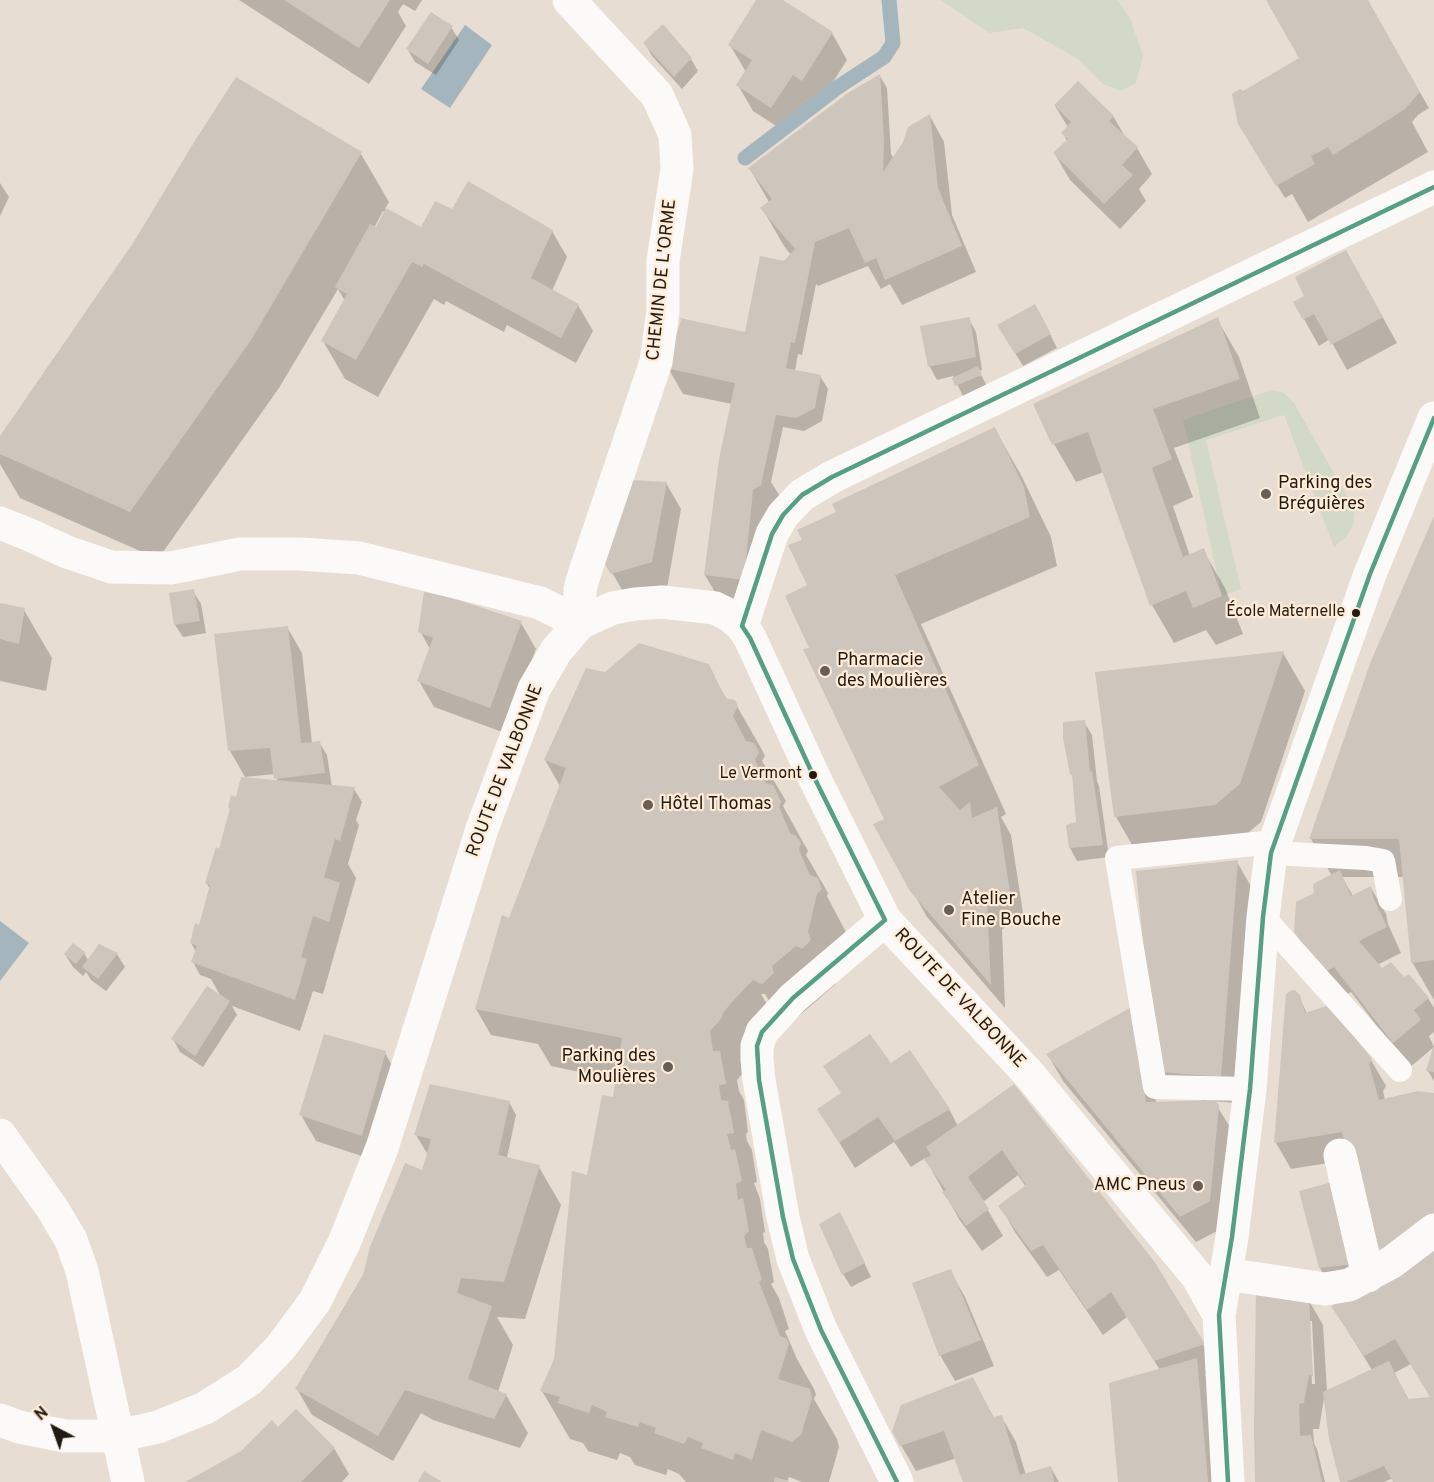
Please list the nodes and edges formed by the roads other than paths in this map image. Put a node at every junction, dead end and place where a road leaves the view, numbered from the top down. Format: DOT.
graph roads {
  1 [pos="570,0"];
  2 [pos="1434,187"];
  3 [pos="1434,418"];
  4 [pos="0,523"];
  5 [pos="580,623"];
  6 [pos="742,626"];
  7 [pos="1273,847"];
  8 [pos="1390,899"];
  9 [pos="1263,917"];
  10 [pos="885,920"];
  11 [pos="1400,1070"];
  12 [pos="1250,1089"];
  13 [pos="0,1136"];
  14 [pos="1340,1155"];
  15 [pos="1434,1230"];
  16 [pos="1226,1274"];
  17 [pos="1368,1276"];
  18 [pos="1219,1315"];
  19 [pos="0,1420"];
  20 [pos="117,1436"];
  21 [pos="128,1482"];
  22 [pos="897,1482"];
  23 [pos="1228,1482"];
  1 -- 5 [label="street, CHEMIN DE L'ORME"];
  2 -- 6 [label="street"];
  3 -- 7 [label="street"];
  4 -- 5 [label="street"];
  5 -- 6 [label="street, ROUTE DE VALBONNE"];
  5 -- 20 [label="street, ROUTE DE VALBONNE"];
  6 -- 10 [label="street, ROUTE DE VALBONNE"];
  7 -- 8 [label="lane"];
  7 -- 9 [label="street"];
  7 -- 12 [label="lane"];
  9 -- 11 [label="lane"];
  9 -- 12 [label="street"];
  10 -- 18 [label="street, ROUTE DE VALBONNE"];
  10 -- 22 [label="street"];
  12 -- 16 [label="street"];
  13 -- 20 [label="street"];
  14 -- 17 [label="street"];
  15 -- 17 [label="street"];
  16 -- 17 [label="street"];
  16 -- 18 [label="street"];
  18 -- 23 [label="street"];
  19 -- 20 [label="street, ROUTE DE VALBONNE"];
  20 -- 21 [label="street"];
}
